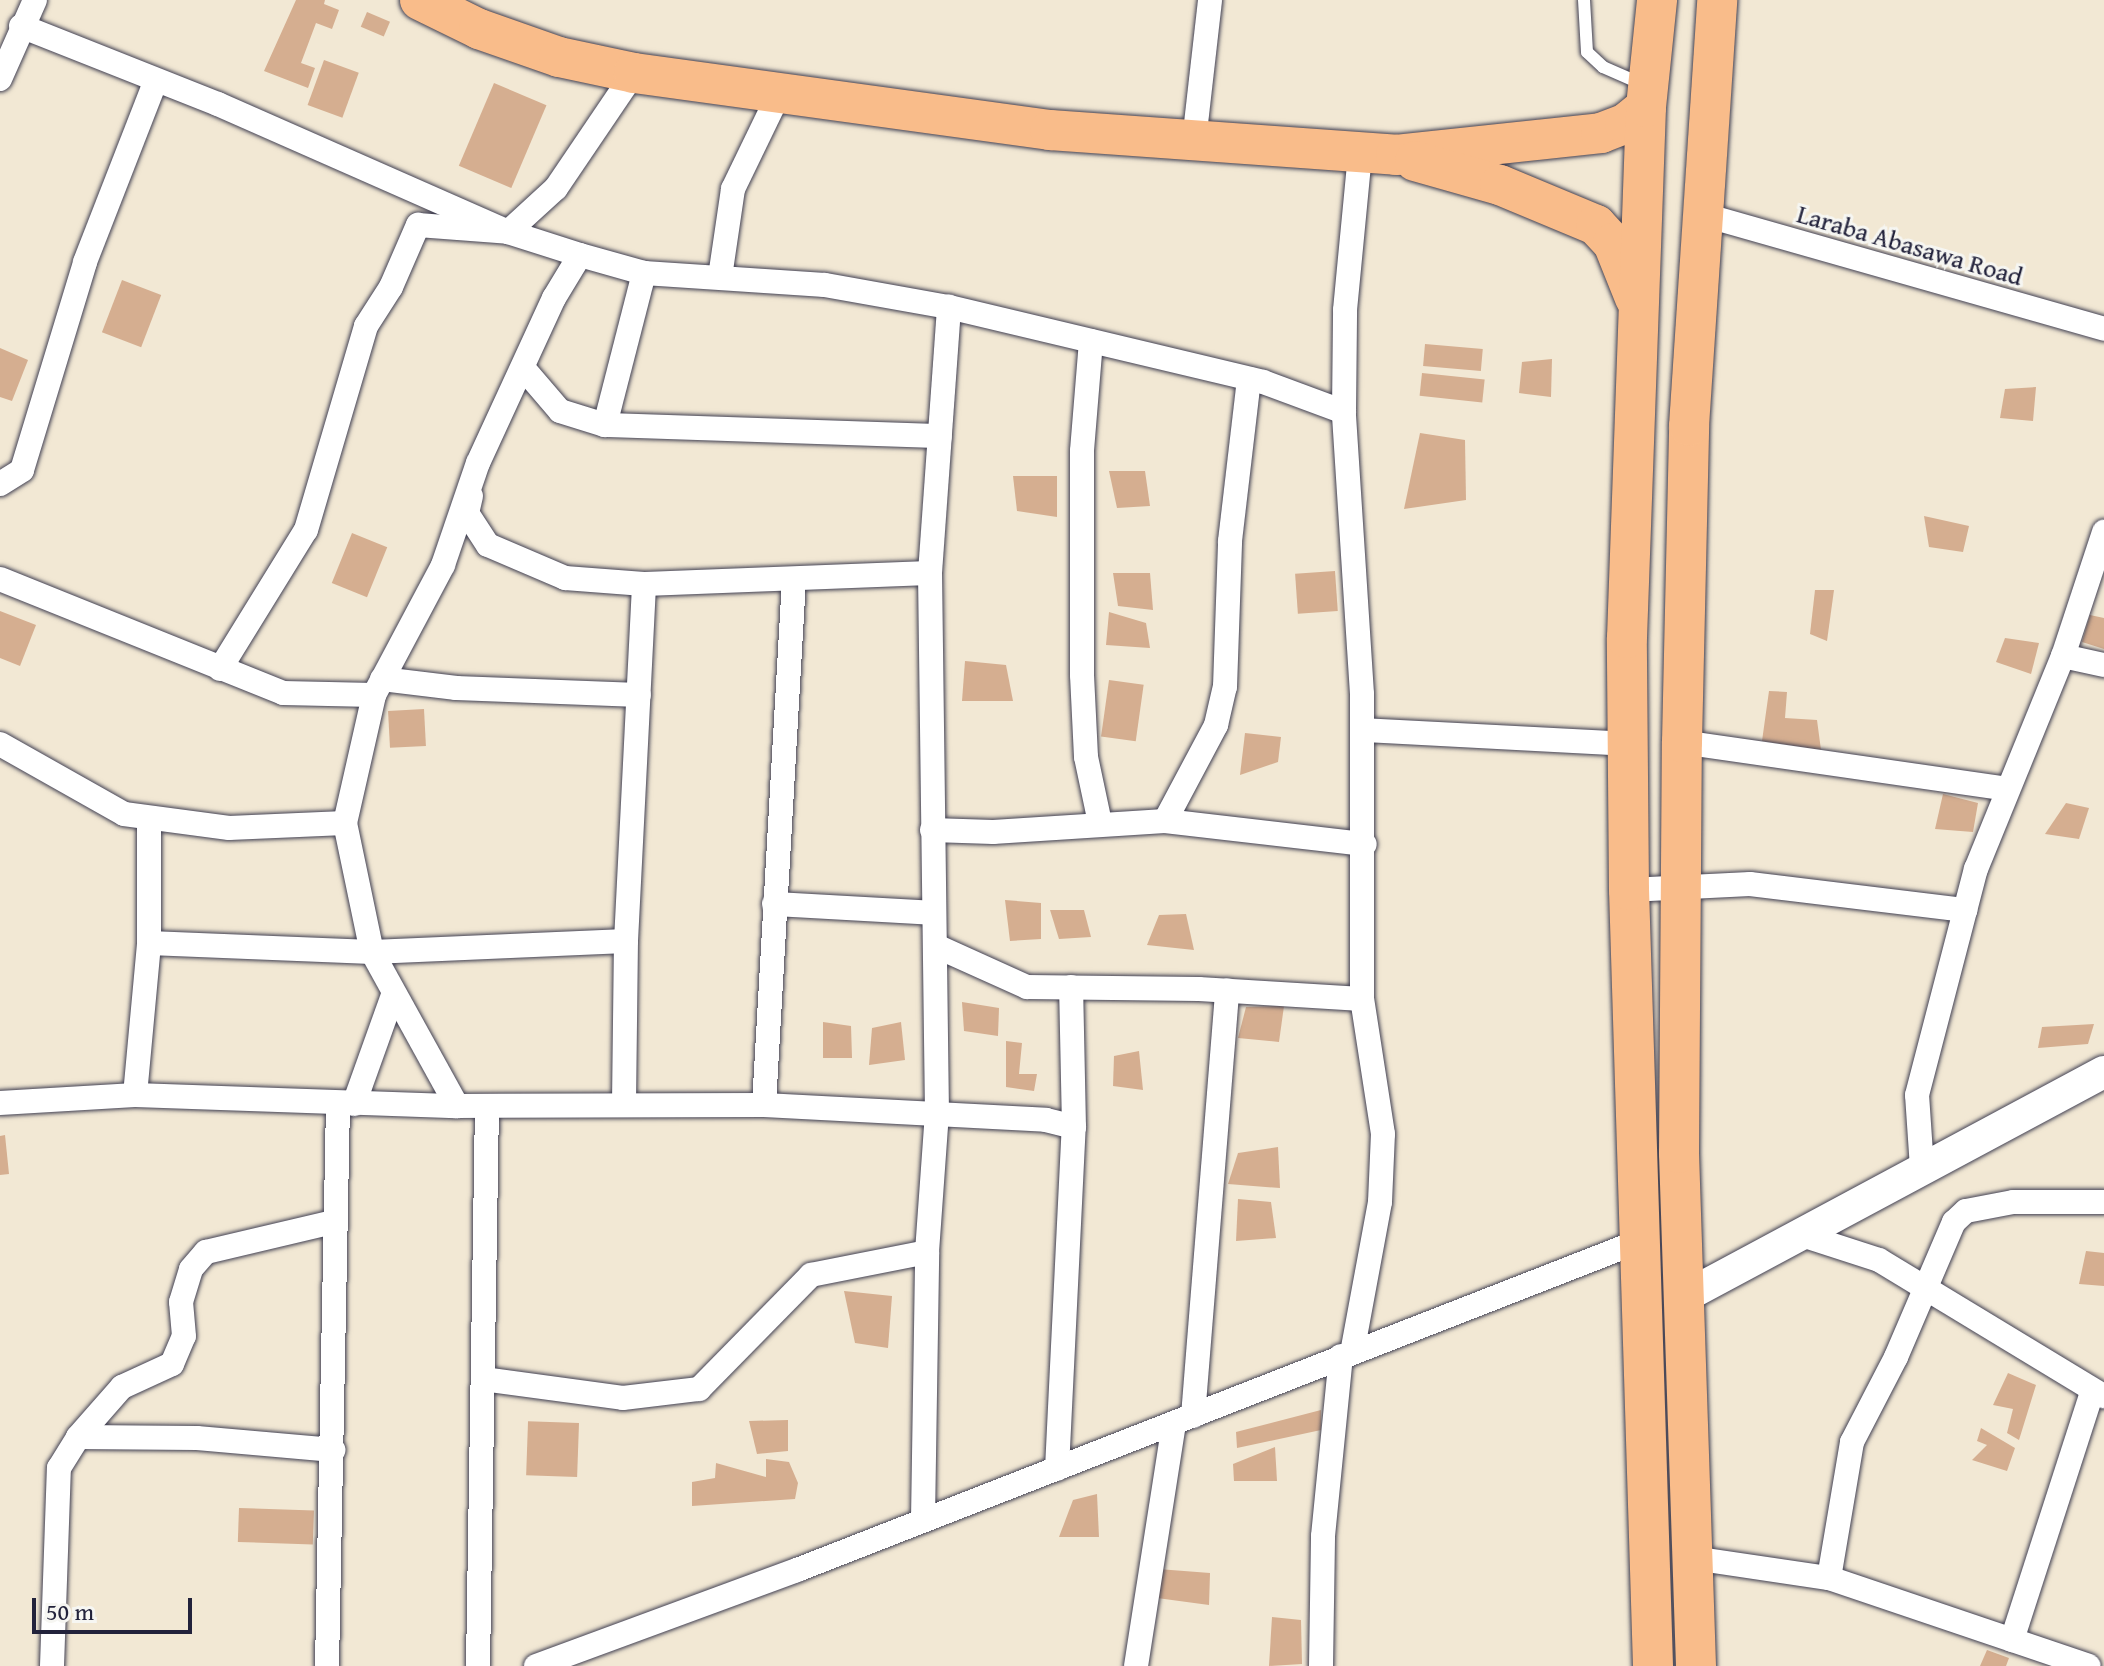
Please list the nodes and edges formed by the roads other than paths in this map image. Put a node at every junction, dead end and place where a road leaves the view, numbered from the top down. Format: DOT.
graph roads {
  1 [pos="35,0"];
  2 [pos="420,0"];
  3 [pos="1210,0"];
  4 [pos="1584,0"];
  5 [pos="1657,0"];
  6 [pos="1717,0"];
  7 [pos="21,26"];
  8 [pos="634,73"];
  9 [pos="0,79"];
  10 [pos="156,80"];
  11 [pos="778,96"];
  12 [pos="1647,97"];
  13 [pos="1194,141"];
  14 [pos="1378,154"];
  15 [pos="1701,214"];
  16 [pos="508,232"];
  17 [pos="580,255"];
  18 [pos="644,273"];
  19 [pos="720,277"];
  20 [pos="949,307"];
  21 [pos="1642,315"];
  22 [pos="2104,329"];
  23 [pos="1091,341"];
  24 [pos="524,369"];
  25 [pos="1249,379"];
  26 [pos="1344,412"];
  27 [pos="605,425"];
  28 [pos="940,436"];
  29 [pos="478,463"];
  30 [pos="0,484"];
  31 [pos="2104,532"];
  32 [pos="930,573"];
  33 [pos="0,579"];
  34 [pos="794,580"];
  35 [pos="644,584"];
  36 [pos="2063,656"];
  37 [pos="2104,665"];
  38 [pos="220,669"];
  39 [pos="378,687"];
  40 [pos="639,695"];
  41 [pos="1363,730"];
  42 [pos="1682,742"];
  43 [pos="0,744"];
  44 [pos="1628,744"];
  45 [pos="2008,789"];
  46 [pos="149,818"];
  47 [pos="1165,821"];
  48 [pos="345,823"];
  49 [pos="1100,823"];
  50 [pos="932,830"];
  51 [pos="1365,844"];
  52 [pos="1682,888"];
  53 [pos="1629,890"];
  54 [pos="774,904"];
  55 [pos="1965,910"];
  56 [pos="933,913"];
  57 [pos="626,941"];
  58 [pos="149,943"];
  59 [pos="936,946"];
  60 [pos="372,952"];
  61 [pos="1071,987"];
  62 [pos="1227,990"];
  63 [pos="393,995"];
  64 [pos="1362,999"];
  65 [pos="2104,1072"];
  66 [pos="135,1095"];
  67 [pos="0,1103"];
  68 [pos="624,1103"];
  69 [pos="346,1104"];
  70 [pos="764,1105"];
  71 [pos="457,1106"];
  72 [pos="487,1107"];
  73 [pos="937,1114"];
  74 [pos="1074,1127"];
  75 [pos="1922,1168"];
  76 [pos="2104,1202"];
  77 [pos="333,1222"];
  78 [pos="1799,1234"];
  79 [pos="1642,1240"];
  80 [pos="927,1252"];
  81 [pos="1926,1288"];
  82 [pos="1684,1297"];
  83 [pos="1346,1355"];
  84 [pos="483,1379"];
  85 [pos="2098,1394"];
  86 [pos="1184,1420"];
  87 [pos="78,1437"];
  88 [pos="333,1450"];
  89 [pos="1057,1469"];
  90 [pos="923,1520"];
  91 [pos="1693,1558"];
  92 [pos="1829,1578"];
  93 [pos="2012,1640"];
  94 [pos="52,1666"];
  95 [pos="327,1666"];
  96 [pos="478,1666"];
  97 [pos="536,1666"];
  98 [pos="1136,1666"];
  99 [pos="1321,1666"];
  100 [pos="1653,1666"];
  101 [pos="1696,1666"];
  102 [pos="2089,1666"];
  1 -- 7 [label="street"];
  2 -- 8 [label="main road"];
  3 -- 13 [label="street"];
  4 -- 12 [label="lane"];
  5 -- 12 [label="main road"];
  6 -- 15 [label="main road"];
  7 -- 9 [label="street"];
  7 -- 10 [label="street"];
  8 -- 11 [label="main road"];
  8 -- 16 [label="street"];
  10 -- 16 [label="street"];
  10 -- 30 [label="street"];
  11 -- 13 [label="main road"];
  11 -- 19 [label="street"];
  12 -- 14 [label="main road"];
  12 -- 21 [label="main road"];
  13 -- 14 [label="main road"];
  14 -- 21 [label="main road"];
  14 -- 26 [label="street"];
  15 -- 22 [label="street, Laraba Abasawa Road"];
  15 -- 42 [label="main road"];
  16 -- 17 [label="street"];
  16 -- 38 [label="street"];
  17 -- 18 [label="street"];
  17 -- 24 [label="street"];
  18 -- 19 [label="street"];
  18 -- 27 [label="street"];
  19 -- 20 [label="street"];
  20 -- 23 [label="street"];
  20 -- 28 [label="street"];
  21 -- 44 [label="main road"];
  23 -- 25 [label="street"];
  23 -- 49 [label="street"];
  24 -- 27 [label="street"];
  24 -- 29 [label="street"];
  25 -- 26 [label="street"];
  25 -- 47 [label="street"];
  26 -- 41 [label="street"];
  27 -- 28 [label="street"];
  28 -- 32 [label="street"];
  29 -- 35 [label="street"];
  29 -- 39 [label="street"];
  31 -- 36 [label="street"];
  32 -- 34 [label="street"];
  32 -- 50 [label="street"];
  33 -- 38 [label="street"];
  34 -- 35 [label="street"];
  34 -- 54 [label="street"];
  35 -- 40 [label="street"];
  36 -- 37 [label="street"];
  36 -- 45 [label="street"];
  38 -- 39 [label="street"];
  39 -- 40 [label="street"];
  39 -- 48 [label="street"];
  40 -- 57 [label="street"];
  41 -- 44 [label="street"];
  41 -- 51 [label="street"];
  42 -- 45 [label="street"];
  42 -- 52 [label="main road"];
  43 -- 46 [label="street"];
  44 -- 53 [label="main road"];
  45 -- 55 [label="street"];
  46 -- 48 [label="street"];
  46 -- 58 [label="street"];
  47 -- 49 [label="street"];
  47 -- 51 [label="street"];
  48 -- 60 [label="street"];
  49 -- 50 [label="street"];
  50 -- 56 [label="street"];
  51 -- 64 [label="street"];
  52 -- 53 [label="street"];
  52 -- 55 [label="street"];
  52 -- 82 [label="main road"];
  53 -- 79 [label="main road"];
  54 -- 56 [label="street"];
  54 -- 70 [label="street"];
  55 -- 75 [label="street"];
  56 -- 59 [label="street"];
  57 -- 60 [label="street"];
  57 -- 68 [label="street"];
  58 -- 60 [label="street"];
  58 -- 66 [label="street"];
  59 -- 61 [label="street"];
  59 -- 73 [label="street"];
  60 -- 63 [label="street"];
  61 -- 62 [label="street"];
  61 -- 74 [label="street"];
  62 -- 64 [label="street"];
  62 -- 86 [label="street"];
  63 -- 69 [label="street"];
  63 -- 71 [label="street"];
  64 -- 83 [label="street"];
  65 -- 75 [label="street"];
  66 -- 67 [label="street"];
  66 -- 69 [label="street"];
  68 -- 70 [label="street"];
  68 -- 72 [label="street"];
  69 -- 71 [label="street"];
  69 -- 77 [label="street"];
  70 -- 73 [label="street"];
  71 -- 72 [label="street"];
  72 -- 84 [label="street"];
  73 -- 74 [label="street"];
  73 -- 80 [label="street"];
  74 -- 89 [label="street"];
  75 -- 78 [label="street"];
  76 -- 81 [label="street"];
  77 -- 87 [label="street"];
  77 -- 88 [label="street"];
  78 -- 81 [label="street"];
  78 -- 82 [label="street"];
  79 -- 83 [label="street"];
  79 -- 100 [label="main road"];
  80 -- 84 [label="street"];
  80 -- 90 [label="street"];
  81 -- 85 [label="street"];
  81 -- 92 [label="street"];
  82 -- 91 [label="main road"];
  83 -- 86 [label="street"];
  83 -- 99 [label="street"];
  84 -- 96 [label="street"];
  85 -- 93 [label="street"];
  86 -- 89 [label="street"];
  86 -- 98 [label="street"];
  87 -- 88 [label="street"];
  87 -- 94 [label="street"];
  88 -- 95 [label="street"];
  89 -- 90 [label="street"];
  90 -- 97 [label="street"];
  91 -- 92 [label="street"];
  91 -- 101 [label="main road"];
  92 -- 93 [label="street"];
  93 -- 102 [label="street"];
}
